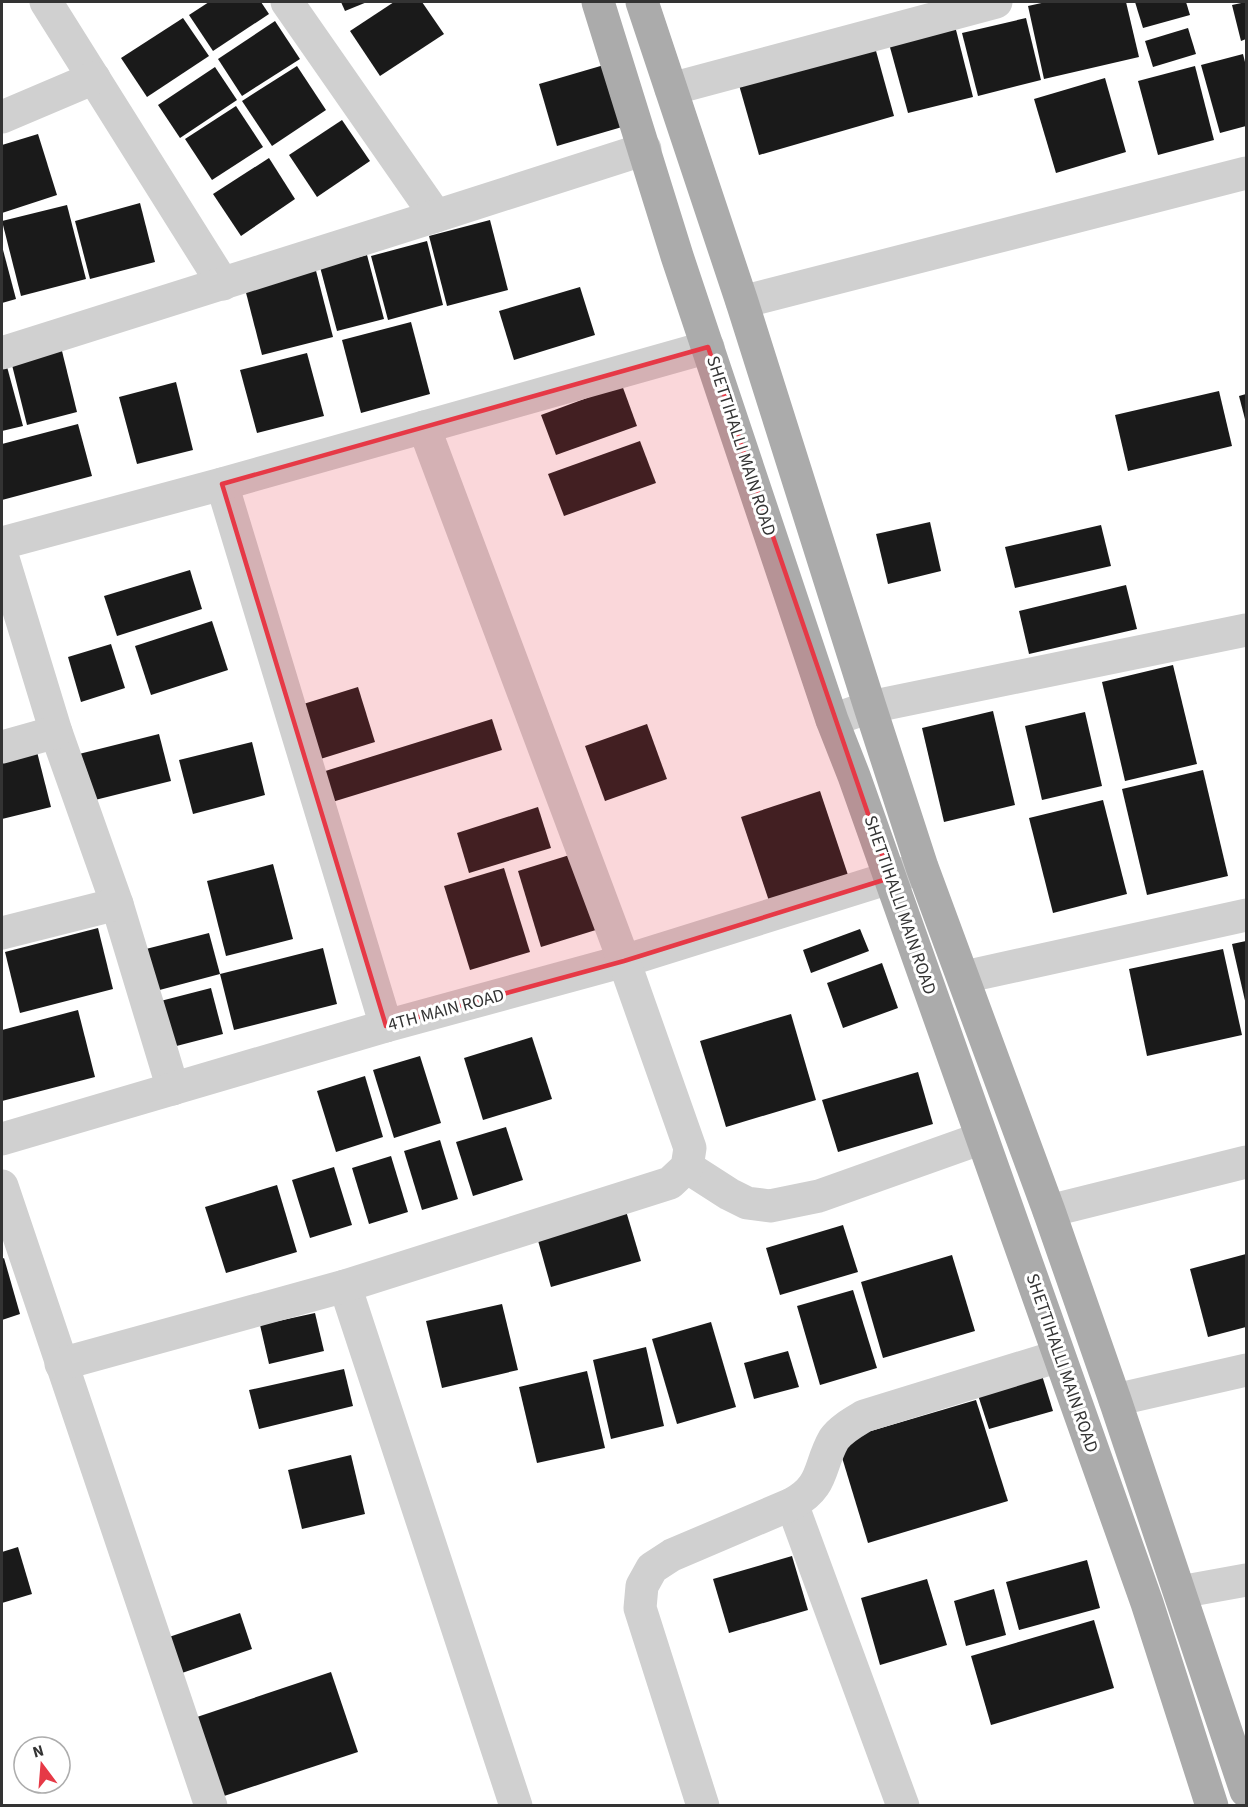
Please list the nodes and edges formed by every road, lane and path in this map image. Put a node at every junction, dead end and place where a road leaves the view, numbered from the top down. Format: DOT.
graph roads {
  1 [pos="46,2"];
  2 [pos="287,2"];
  3 [pos="598,2"];
  4 [pos="642,2"];
  5 [pos="996,2"];
  6 [pos="946,8"];
  7 [pos="94,78"];
  8 [pos="671,89"];
  9 [pos="2,117"];
  10 [pos="645,148"];
  11 [pos="1246,173"];
  12 [pos="436,216"];
  13 [pos="223,284"];
  14 [pos="742,302"];
  15 [pos="708,347"];
  16 [pos="2,353"];
  17 [pos="424,428"];
  18 [pos="222,484"];
  19 [pos="2,543"];
  20 [pos="2,555"];
  21 [pos="1246,630"];
  22 [pos="870,707"];
  23 [pos="832,720"];
  24 [pos="56,732"];
  25 [pos="2,747"];
  26 [pos="922,867"];
  27 [pos="890,878"];
  28 [pos="117,904"];
  29 [pos="1246,915"];
  30 [pos="2,933"];
  31 [pos="624,961"];
  32 [pos="964,977"];
  33 [pos="386,1026"];
  34 [pos="173,1089"];
  35 [pos="982,1138"];
  36 [pos="2,1139"];
  37 [pos="1246,1162"];
  38 [pos="687,1167"];
  39 [pos="2,1186"];
  40 [pos="1049,1211"];
  41 [pos="345,1286"];
  42 [pos="1059,1356"];
  43 [pos="61,1364"];
  44 [pos="1246,1370"];
  45 [pos="1115,1400"];
  46 [pos="792,1504"];
  47 [pos="1246,1580"];
  48 [pos="1180,1592"];
  49 [pos="1240,1757"];
  50 [pos="1246,1791"];
  51 [pos="211,1806"];
  52 [pos="516,1806"];
  53 [pos="703,1806"];
  54 [pos="903,1806"];
  55 [pos="1212,1806"];
  1 -- 7 [label="street"];
  2 -- 12 [label="street"];
  3 -- 10 [label="main road, SHETTIHALLI MAIN ROAD"];
  4 -- 8 [label="main road, SHETTIHALLI MAIN ROAD"];
  5 -- 6 [label="street"];
  6 -- 8 [label="street"];
  7 -- 9 [label="street"];
  7 -- 13 [label="street"];
  8 -- 14 [label="main road, SHETTIHALLI MAIN ROAD"];
  10 -- 12 [label="street"];
  10 -- 15 [label="main road, SHETTIHALLI MAIN ROAD"];
  11 -- 14 [label="street"];
  12 -- 13 [label="street"];
  13 -- 16 [label="street"];
  14 -- 22 [label="main road, SHETTIHALLI MAIN ROAD"];
  15 -- 17 [label="street"];
  15 -- 23 [label="main road, SHETTIHALLI MAIN ROAD"];
  17 -- 18 [label="street"];
  17 -- 31 [label="street"];
  18 -- 19 [label="street"];
  18 -- 33 [label="street"];
  20 -- 24 [label="street"];
  21 -- 22 [label="street"];
  22 -- 23 [label="street"];
  22 -- 26 [label="main road, SHETTIHALLI MAIN ROAD"];
  23 -- 27 [label="main road, SHETTIHALLI MAIN ROAD"];
  24 -- 25 [label="street"];
  24 -- 28 [label="street"];
  26 -- 27 [label="street, 4TH MAIN ROAD"];
  26 -- 32 [label="main road, SHETTIHALLI MAIN ROAD"];
  27 -- 31 [label="street, 4TH MAIN ROAD"];
  27 -- 35 [label="main road, SHETTIHALLI MAIN ROAD"];
  28 -- 30 [label="street"];
  28 -- 34 [label="street"];
  29 -- 32 [label="street"];
  31 -- 33 [label="street, 4TH MAIN ROAD"];
  31 -- 38 [label="street"];
  32 -- 40 [label="main road, SHETTIHALLI MAIN ROAD"];
  33 -- 34 [label="street, 4TH MAIN ROAD"];
  34 -- 36 [label="street, 4TH MAIN ROAD"];
  35 -- 38 [label="street"];
  35 -- 42 [label="main road, SHETTIHALLI MAIN ROAD"];
  37 -- 40 [label="street"];
  38 -- 41 [label="street"];
  39 -- 43 [label="street"];
  40 -- 45 [label="main road, SHETTIHALLI MAIN ROAD"];
  41 -- 43 [label="street"];
  41 -- 52 [label="street"];
  42 -- 46 [label="street"];
  42 -- 55 [label="main road, SHETTIHALLI MAIN ROAD"];
  43 -- 51 [label="street"];
  44 -- 45 [label="street"];
  45 -- 48 [label="main road, SHETTIHALLI MAIN ROAD"];
  46 -- 53 [label="street"];
  46 -- 54 [label="street"];
  47 -- 48 [label="street"];
  48 -- 49 [label="main road, SHETTIHALLI MAIN ROAD"];
  49 -- 50 [label="main road, SHETTIHALLI MAIN ROAD"];
}
